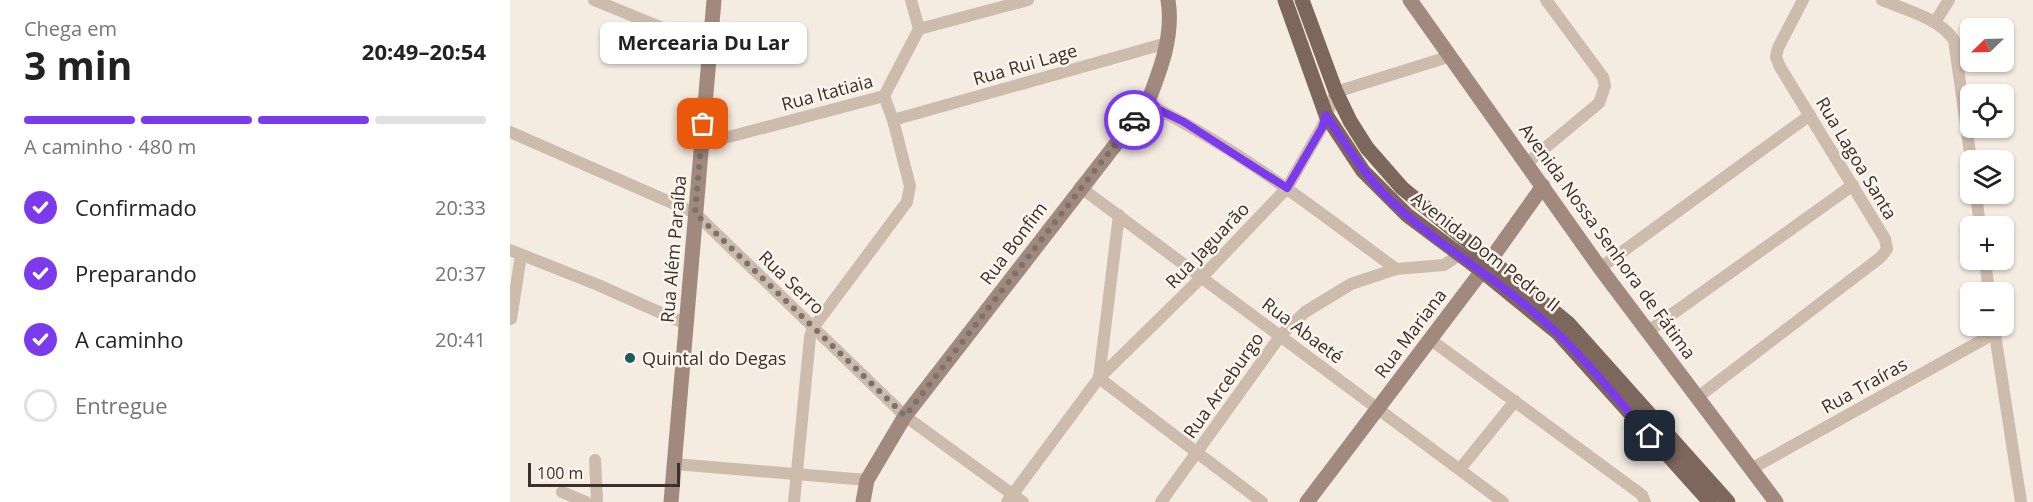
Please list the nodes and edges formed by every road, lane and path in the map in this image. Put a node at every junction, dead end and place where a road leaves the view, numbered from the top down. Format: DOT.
graph roads {
  1 [pos="594,0"];
  2 [pos="714,0"];
  3 [pos="911,0"];
  4 [pos="1028,0"];
  5 [pos="1168,0"];
  6 [pos="1285,0"];
  7 [pos="1302,0"];
  8 [pos="1410,0"];
  9 [pos="1546,0"];
  10 [pos="1803,0"];
  11 [pos="1882,0"];
  12 [pos="1949,0"];
  13 [pos="1935,22"];
  14 [pos="919,29"];
  15 [pos="1167,43"];
  16 [pos="709,47"];
  17 [pos="1451,56"];
  18 [pos="1336,92"];
  19 [pos="884,96"];
  20 [pos="1147,104"];
  21 [pos="1326,115"];
  22 [pos="1810,115"];
  23 [pos="893,120"];
  24 [pos="510,132"];
  25 [pos="702,144"];
  26 [pos="1970,150"];
  27 [pos="1527,163"];
  28 [pos="1853,185"];
  29 [pos="1543,186"];
  30 [pos="1080,187"];
  31 [pos="1287,188"];
  32 [pos="695,213"];
  33 [pos="1119,214"];
  34 [pos="516,253"];
  35 [pos="1459,255"];
  36 [pos="1486,265"];
  37 [pos="1600,268"];
  38 [pos="1396,269"];
  39 [pos="1202,277"];
  40 [pos="511,319"];
  41 [pos="686,324"];
  42 [pos="813,328"];
  43 [pos="1647,332"];
  44 [pos="1281,335"];
  45 [pos="1982,336"];
  46 [pos="1995,336"];
  47 [pos="1431,340"];
  48 [pos="1099,378"];
  49 [pos="1698,397"];
  50 [pos="1515,400"];
  51 [pos="1378,408"];
  52 [pos="905,416"];
  53 [pos="1197,452"];
  54 [pos="595,460"];
  55 [pos="675,464"];
  56 [pos="1460,469"];
  57 [pos="1751,469"];
  58 [pos="796,474"];
  59 [pos="867,480"];
  60 [pos="562,492"];
  61 [pos="1014,500"];
  62 [pos="586,502"];
  63 [pos="597,502"];
  64 [pos="671,502"];
  65 [pos="794,502"];
  66 [pos="863,502"];
  67 [pos="1161,502"];
  68 [pos="1262,502"];
  69 [pos="1307,502"];
  70 [pos="1503,502"];
  71 [pos="1645,502"];
  72 [pos="1710,502"];
  73 [pos="1728,502"];
  74 [pos="1776,502"];
  75 [pos="2021,502"];
  1 -- 16 [label="street"];
  2 -- 16 [label="street, Rua Além Paraíba"];
  3 -- 14 [label="street"];
  4 -- 14 [label="street"];
  5 -- 15 [label="street, Rua Bonfim"];
  6 -- 21 [label="main road, Avenida Dom Pedro II"];
  7 -- 18 [label="main road, Avenida Dom Pedro II"];
  8 -- 17 [label="street, Avenida Nossa Senhora de Fátima"];
  9 -- 27 [label="street"];
  10 -- 22 [label="street, Rua Lagoa Santa"];
  11 -- 13 [label="street"];
  12 -- 13 [label="street"];
  13 -- 26 [label="street"];
  14 -- 19 [label="street, Rua Itatiaia"];
  15 -- 20 [label="street, Rua Bonfim"];
  15 -- 23 [label="street, Rua Rui Lage"];
  16 -- 25 [label="street, Rua Além Paraíba"];
  17 -- 18 [label="street"];
  17 -- 27 [label="street, Avenida Nossa Senhora de Fátima"];
  18 -- 21 [label="street, Rua Jaguarão"];
  18 -- 36 [label="main road, Avenida Dom Pedro II"];
  19 -- 23 [label="street"];
  19 -- 25 [label="street, Rua Itatiaia"];
  20 -- 30 [label="street, Rua Bonfim"];
  20 -- 31 [label="street"];
  21 -- 31 [label="street, Rua Jaguarão"];
  21 -- 35 [label="main road, Avenida Dom Pedro II"];
  22 -- 28 [label="street, Rua Lagoa Santa"];
  22 -- 37 [label="street"];
  23 -- 42 [label="street"];
  24 -- 32 [label="street, Rua Serro"];
  25 -- 32 [label="street, Rua Além Paraíba"];
  27 -- 29 [label="street, Avenida Nossa Senhora de Fátima"];
  28 -- 43 [label="street"];
  28 -- 49 [label="street, Rua Lagoa Santa"];
  29 -- 36 [label="street, Rua Mariana"];
  29 -- 37 [label="street, Avenida Nossa Senhora de Fátima"];
  30 -- 33 [label="street, Rua Abaeté"];
  30 -- 52 [label="street, Rua Bonfim"];
  31 -- 38 [label="street"];
  31 -- 39 [label="street, Rua Jaguarão"];
  32 -- 41 [label="street, Rua Além Paraíba"];
  32 -- 42 [label="street, Rua Serro"];
  33 -- 39 [label="street, Rua Abaeté"];
  33 -- 48 [label="street"];
  34 -- 40 [label="street"];
  34 -- 41 [label="street"];
  35 -- 36 [label="main road, Avenida Dom Pedro II"];
  35 -- 38 [label="street, Rua Arceburgo"];
  36 -- 47 [label="street, Rua Mariana"];
  36 -- 72 [label="main road, Avenida Dom Pedro II"];
  36 -- 73 [label="main road, Avenida Dom Pedro II"];
  37 -- 43 [label="street, Avenida Nossa Senhora de Fátima"];
  38 -- 44 [label="street, Rua Arceburgo"];
  39 -- 44 [label="street, Rua Abaeté"];
  39 -- 48 [label="street, Rua Jaguarão"];
  41 -- 55 [label="street, Rua Além Paraíba"];
  42 -- 52 [label="street, Rua Serro"];
  42 -- 58 [label="street"];
  43 -- 49 [label="street, Avenida Nossa Senhora de Fátima"];
  44 -- 51 [label="street, Rua Abaeté"];
  44 -- 53 [label="street, Rua Arceburgo"];
  45 -- 57 [label="street, Rua Traíras"];
  46 -- 75 [label="street"];
  47 -- 50 [label="street"];
  47 -- 51 [label="street, Rua Mariana"];
  48 -- 53 [label="street"];
  48 -- 61 [label="street, Rua Jaguarão"];
  49 -- 57 [label="street, Avenida Nossa Senhora de Fátima"];
  50 -- 56 [label="street"];
  50 -- 71 [label="street"];
  51 -- 56 [label="street, Rua Abaeté"];
  51 -- 69 [label="street, Rua Mariana"];
  52 -- 59 [label="street, Rua Bonfim"];
  52 -- 61 [label="street, Rua Serro"];
  53 -- 67 [label="street, Rua Arceburgo"];
  53 -- 68 [label="street"];
  54 -- 63 [label="street"];
  55 -- 58 [label="street"];
  55 -- 64 [label="street, Rua Além Paraíba"];
  56 -- 70 [label="street, Rua Abaeté"];
  57 -- 74 [label="street, Avenida Nossa Senhora de Fátima"];
  58 -- 59 [label="street"];
  58 -- 65 [label="street"];
  59 -- 66 [label="street, Rua Bonfim"];
  60 -- 62 [label="street"];
}
